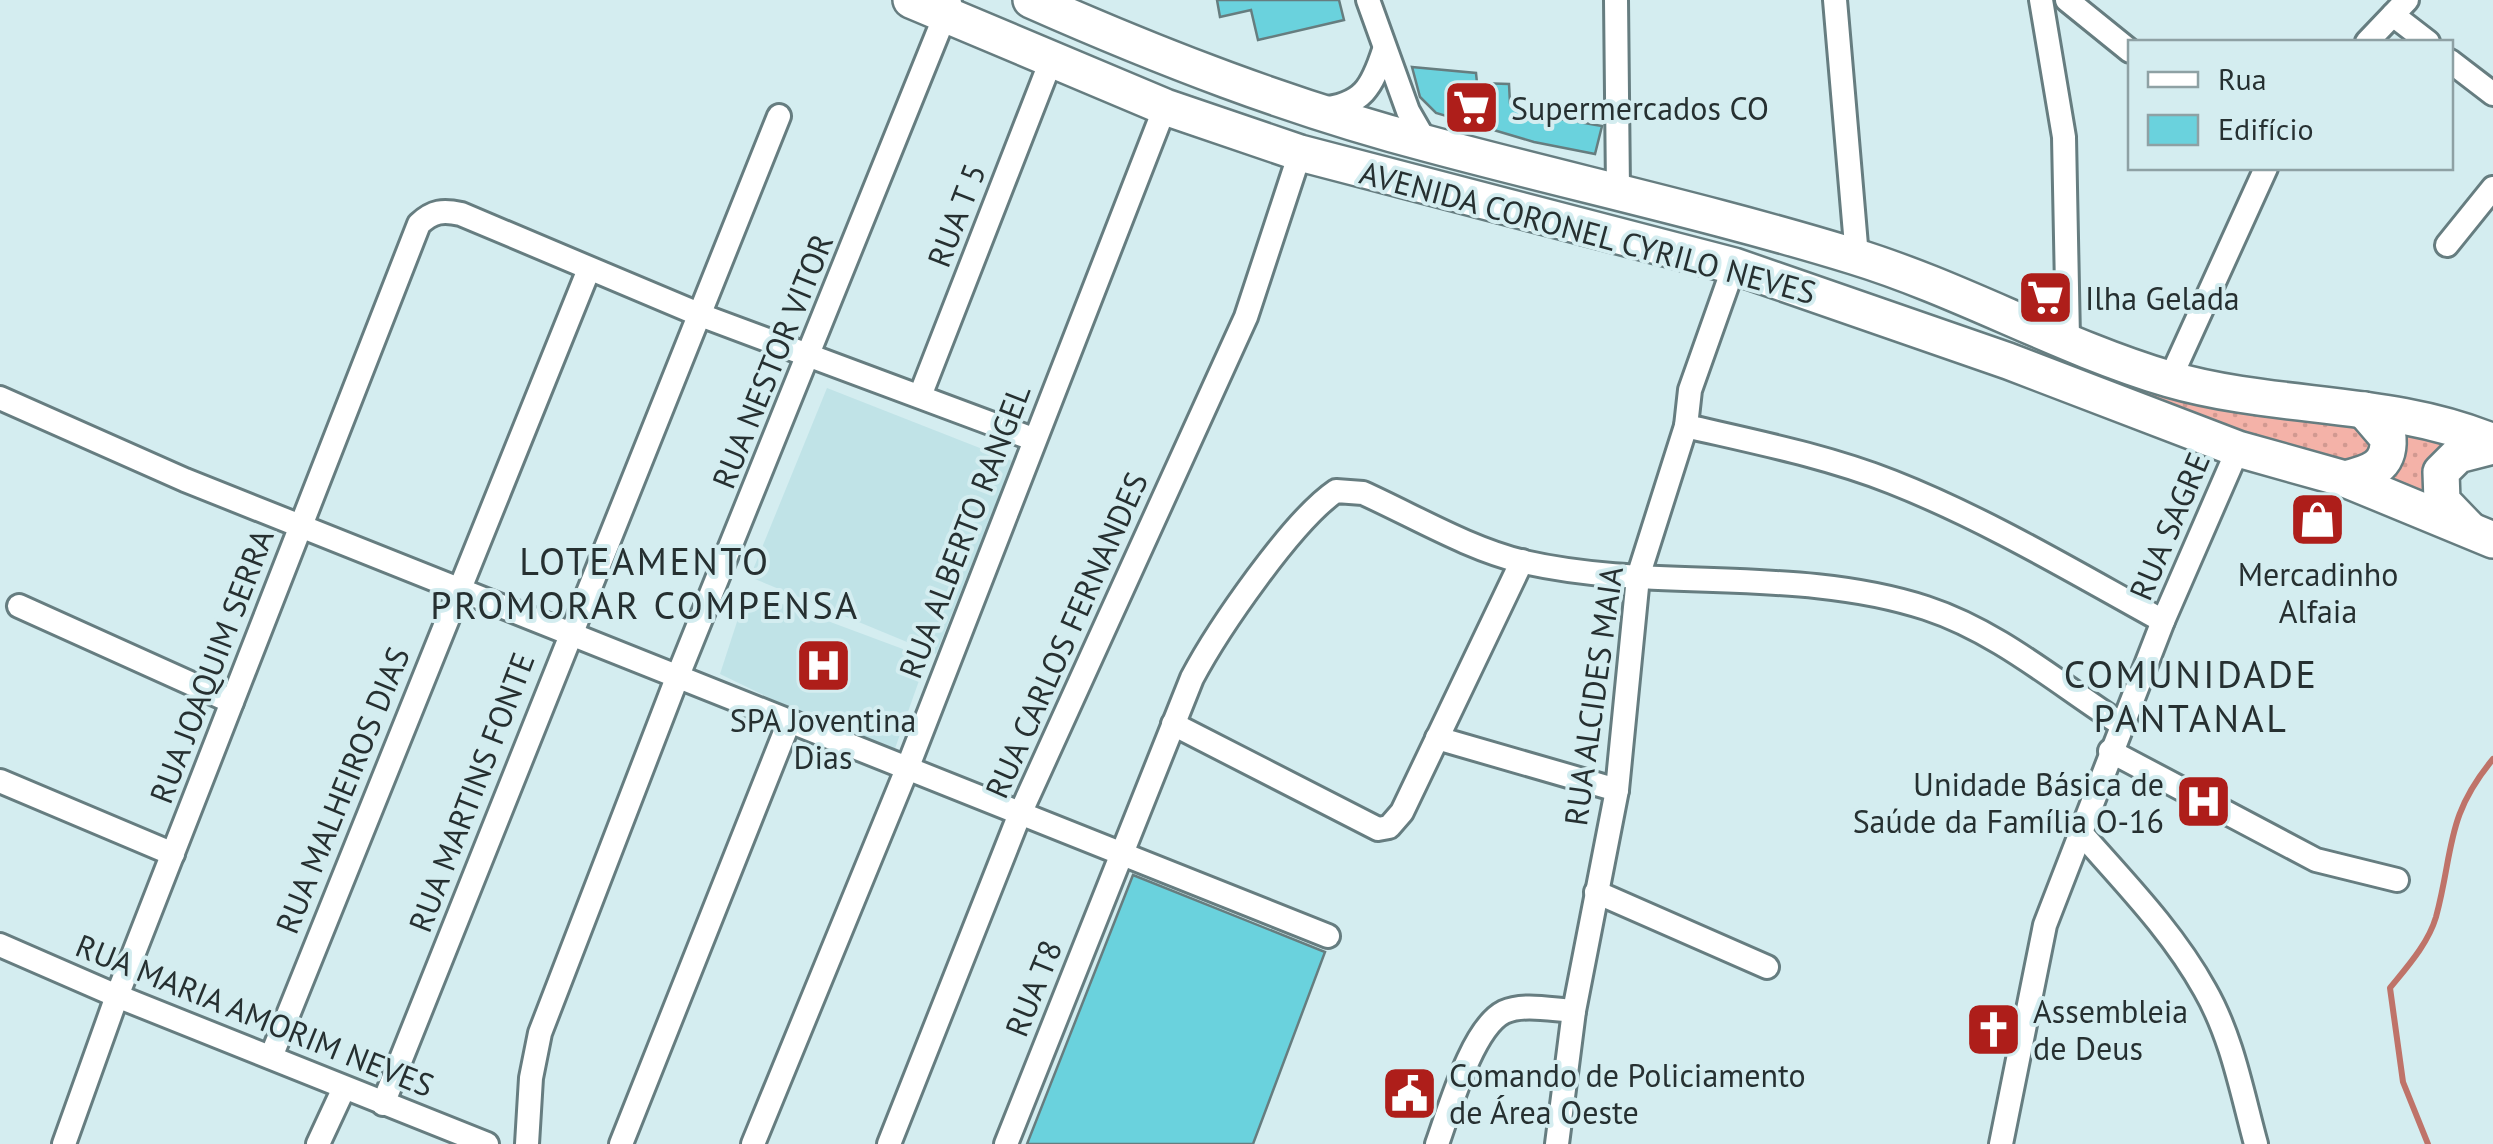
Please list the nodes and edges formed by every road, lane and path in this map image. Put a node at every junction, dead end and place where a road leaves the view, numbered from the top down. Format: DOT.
graph roads {
  1 [pos="910,0"];
  2 [pos="1031,0"];
  3 [pos="1368,0"];
  4 [pos="1616,0"];
  5 [pos="1835,0"];
  6 [pos="2041,0"];
  7 [pos="2067,0"];
  8 [pos="2400,7"];
  9 [pos="948,8"];
  10 [pos="2369,40"];
  11 [pos="2426,40"];
  12 [pos="1384,50"];
  13 [pos="2128,50"];
  14 [pos="1052,58"];
  15 [pos="2453,62"];
  16 [pos="2493,94"];
  17 [pos="1165,107"];
  18 [pos="1315,109"];
  19 [pos="779,116"];
  20 [pos="1427,144"];
  21 [pos="1300,152"];
  22 [pos="2265,170"];
  23 [pos="2493,188"];
  24 [pos="1618,190"];
  25 [pos="2447,245"];
  26 [pos="1857,257"];
  27 [pos="1734,266"];
  28 [pos="589,269"];
  29 [pos="703,316"];
  30 [pos="2068,338"];
  31 [pos="809,357"];
  32 [pos="2170,379"];
  33 [pos="920,396"];
  34 [pos="0,398"];
  35 [pos="2364,410"];
  36 [pos="1686,426"];
  37 [pos="1033,439"];
  38 [pos="2493,444"];
  39 [pos="2238,448"];
  40 [pos="2345,479"];
  41 [pos="301,524"];
  42 [pos="2485,537"];
  43 [pos="1522,562"];
  44 [pos="1638,577"];
  45 [pos="458,586"];
  46 [pos="19,606"];
  47 [pos="2163,621"];
  48 [pos="569,631"];
  49 [pos="677,678"];
  50 [pos="232,702"];
  51 [pos="789,722"];
  52 [pos="1173,724"];
  53 [pos="2122,724"];
  54 [pos="1436,738"];
  55 [pos="2110,751"];
  56 [pos="907,769"];
  57 [pos="0,781"];
  58 [pos="1617,790"];
  59 [pos="1019,816"];
  60 [pos="2082,833"];
  61 [pos="173,854"];
  62 [pos="1120,856"];
  63 [pos="2397,880"];
  64 [pos="1596,892"];
  65 [pos="1328,936"];
  66 [pos="0,944"];
  67 [pos="1767,968"];
  68 [pos="117,996"];
  69 [pos="1574,1010"];
  70 [pos="271,1057"];
  71 [pos="344,1088"];
  72 [pos="383,1104"];
  73 [pos="64,1144"];
  74 [pos="318,1144"];
  75 [pos="487,1144"];
  76 [pos="527,1144"];
  77 [pos="620,1144"];
  78 [pos="752,1144"];
  79 [pos="889,1144"];
  80 [pos="1006,1144"];
  81 [pos="1437,1144"];
  82 [pos="1557,1144"];
  83 [pos="2001,1144"];
  84 [pos="2256,1144"];
  1 -- 9 [label="highway, AVENIDA CORONEL CYRILO NEVES"];
  2 -- 18 [label="highway, AVENIDA CORONEL CYRILO NEVES"];
  3 -- 12 [label="street"];
  4 -- 24 [label="street"];
  5 -- 26 [label="street"];
  6 -- 30 [label="street"];
  7 -- 13 [label="street"];
  8 -- 10 [label="street"];
  8 -- 11 [label="street"];
  9 -- 14 [label="highway, AVENIDA CORONEL CYRILO NEVES"];
  9 -- 31 [label="street, RUA NESTOR VITOR"];
  12 -- 18 [label="street"];
  12 -- 20 [label="street"];
  14 -- 17 [label="highway, AVENIDA CORONEL CYRILO NEVES"];
  14 -- 33 [label="street, RUA T 5"];
  15 -- 16 [label="street"];
  17 -- 21 [label="highway, AVENIDA CORONEL CYRILO NEVES"];
  17 -- 37 [label="street, RUA ALBERTO RANGEL"];
  18 -- 20 [label="highway, AVENIDA CORONEL CYRILO NEVES"];
  19 -- 29 [label="street, RUA MARTINS FONTE"];
  20 -- 24 [label="highway, AVENIDA CORONEL CYRILO NEVES"];
  21 -- 27 [label="highway, AVENIDA CORONEL CYRILO NEVES"];
  21 -- 59 [label="street, RUA CARLOS FERNANDES"];
  22 -- 32 [label="street"];
  23 -- 25 [label="street"];
  24 -- 26 [label="highway, AVENIDA CORONEL CYRILO NEVES"];
  26 -- 30 [label="highway, AVENIDA CORONEL CYRILO NEVES"];
  27 -- 36 [label="street, RUA ALCIDES MAIA"];
  27 -- 39 [label="highway, AVENIDA CORONEL CYRILO NEVES"];
  28 -- 29 [label="street"];
  28 -- 41 [label="street, RUA JOAQUIM SERRA"];
  28 -- 45 [label="street, RUA MALHEIROS DIAS"];
  29 -- 31 [label="street"];
  29 -- 48 [label="street, RUA MARTINS FONTE"];
  30 -- 32 [label="highway, AVENIDA CORONEL CYRILO NEVES"];
  31 -- 33 [label="street"];
  31 -- 49 [label="street, RUA NESTOR VITOR"];
  32 -- 35 [label="highway, AVENIDA CORONEL CYRILO NEVES"];
  33 -- 37 [label="street"];
  34 -- 41 [label="street"];
  35 -- 38 [label="highway, AVENIDA CORONEL CYRILO NEVES"];
  35 -- 40 [label="highway"];
  36 -- 44 [label="street, RUA ALCIDES MAIA"];
  36 -- 47 [label="street"];
  37 -- 56 [label="street, RUA ALBERTO RANGEL"];
  38 -- 42 [label="highway"];
  39 -- 40 [label="highway, AVENIDA CORONEL CYRILO NEVES"];
  39 -- 47 [label="street, RUA SAGRE"];
  40 -- 42 [label="highway, AVENIDA CORONEL CYRILO NEVES"];
  41 -- 45 [label="street"];
  41 -- 50 [label="street, RUA JOAQUIM SERRA"];
  43 -- 44 [label="street"];
  43 -- 52 [label="street, RUA T8"];
  43 -- 54 [label="street"];
  44 -- 53 [label="street"];
  44 -- 58 [label="street, RUA ALCIDES MAIA"];
  45 -- 48 [label="street"];
  45 -- 70 [label="street, RUA MALHEIROS DIAS"];
  46 -- 50 [label="street"];
  47 -- 53 [label="street, RUA SAGRE"];
  48 -- 49 [label="street"];
  48 -- 72 [label="street, RUA MARTINS FONTE"];
  49 -- 51 [label="street"];
  49 -- 76 [label="street, RUA NESTOR VITOR"];
  50 -- 61 [label="street, RUA JOAQUIM SERRA"];
  51 -- 56 [label="street"];
  51 -- 77 [label="street"];
  52 -- 54 [label="street"];
  52 -- 62 [label="street, RUA T8"];
  53 -- 55 [label="street, RUA SAGRE"];
  54 -- 58 [label="street"];
  55 -- 60 [label="street, RUA SAGRE"];
  55 -- 63 [label="street"];
  56 -- 59 [label="street"];
  56 -- 78 [label="street, RUA ALBERTO RANGEL"];
  57 -- 61 [label="street"];
  58 -- 64 [label="street, RUA ALCIDES MAIA"];
  59 -- 62 [label="street"];
  59 -- 79 [label="street, RUA CARLOS FERNANDES"];
  60 -- 83 [label="street, RUA SAGRE"];
  60 -- 84 [label="street"];
  61 -- 68 [label="street, RUA JOAQUIM SERRA"];
  62 -- 65 [label="street"];
  62 -- 80 [label="street, RUA T8"];
  64 -- 67 [label="street"];
  64 -- 69 [label="street, RUA ALCIDES MAIA"];
  66 -- 68 [label="street, RUA MARIA AMORIM NEVES"];
  68 -- 70 [label="street, RUA MARIA AMORIM NEVES"];
  68 -- 73 [label="street, RUA JOAQUIM SERRA"];
  69 -- 81 [label="street"];
  69 -- 82 [label="street, RUA ALCIDES MAIA"];
  70 -- 71 [label="street, RUA MARIA AMORIM NEVES"];
  71 -- 72 [label="street, RUA MARIA AMORIM NEVES"];
  71 -- 74 [label="street"];
  72 -- 75 [label="street, RUA MARIA AMORIM NEVES"];
}
